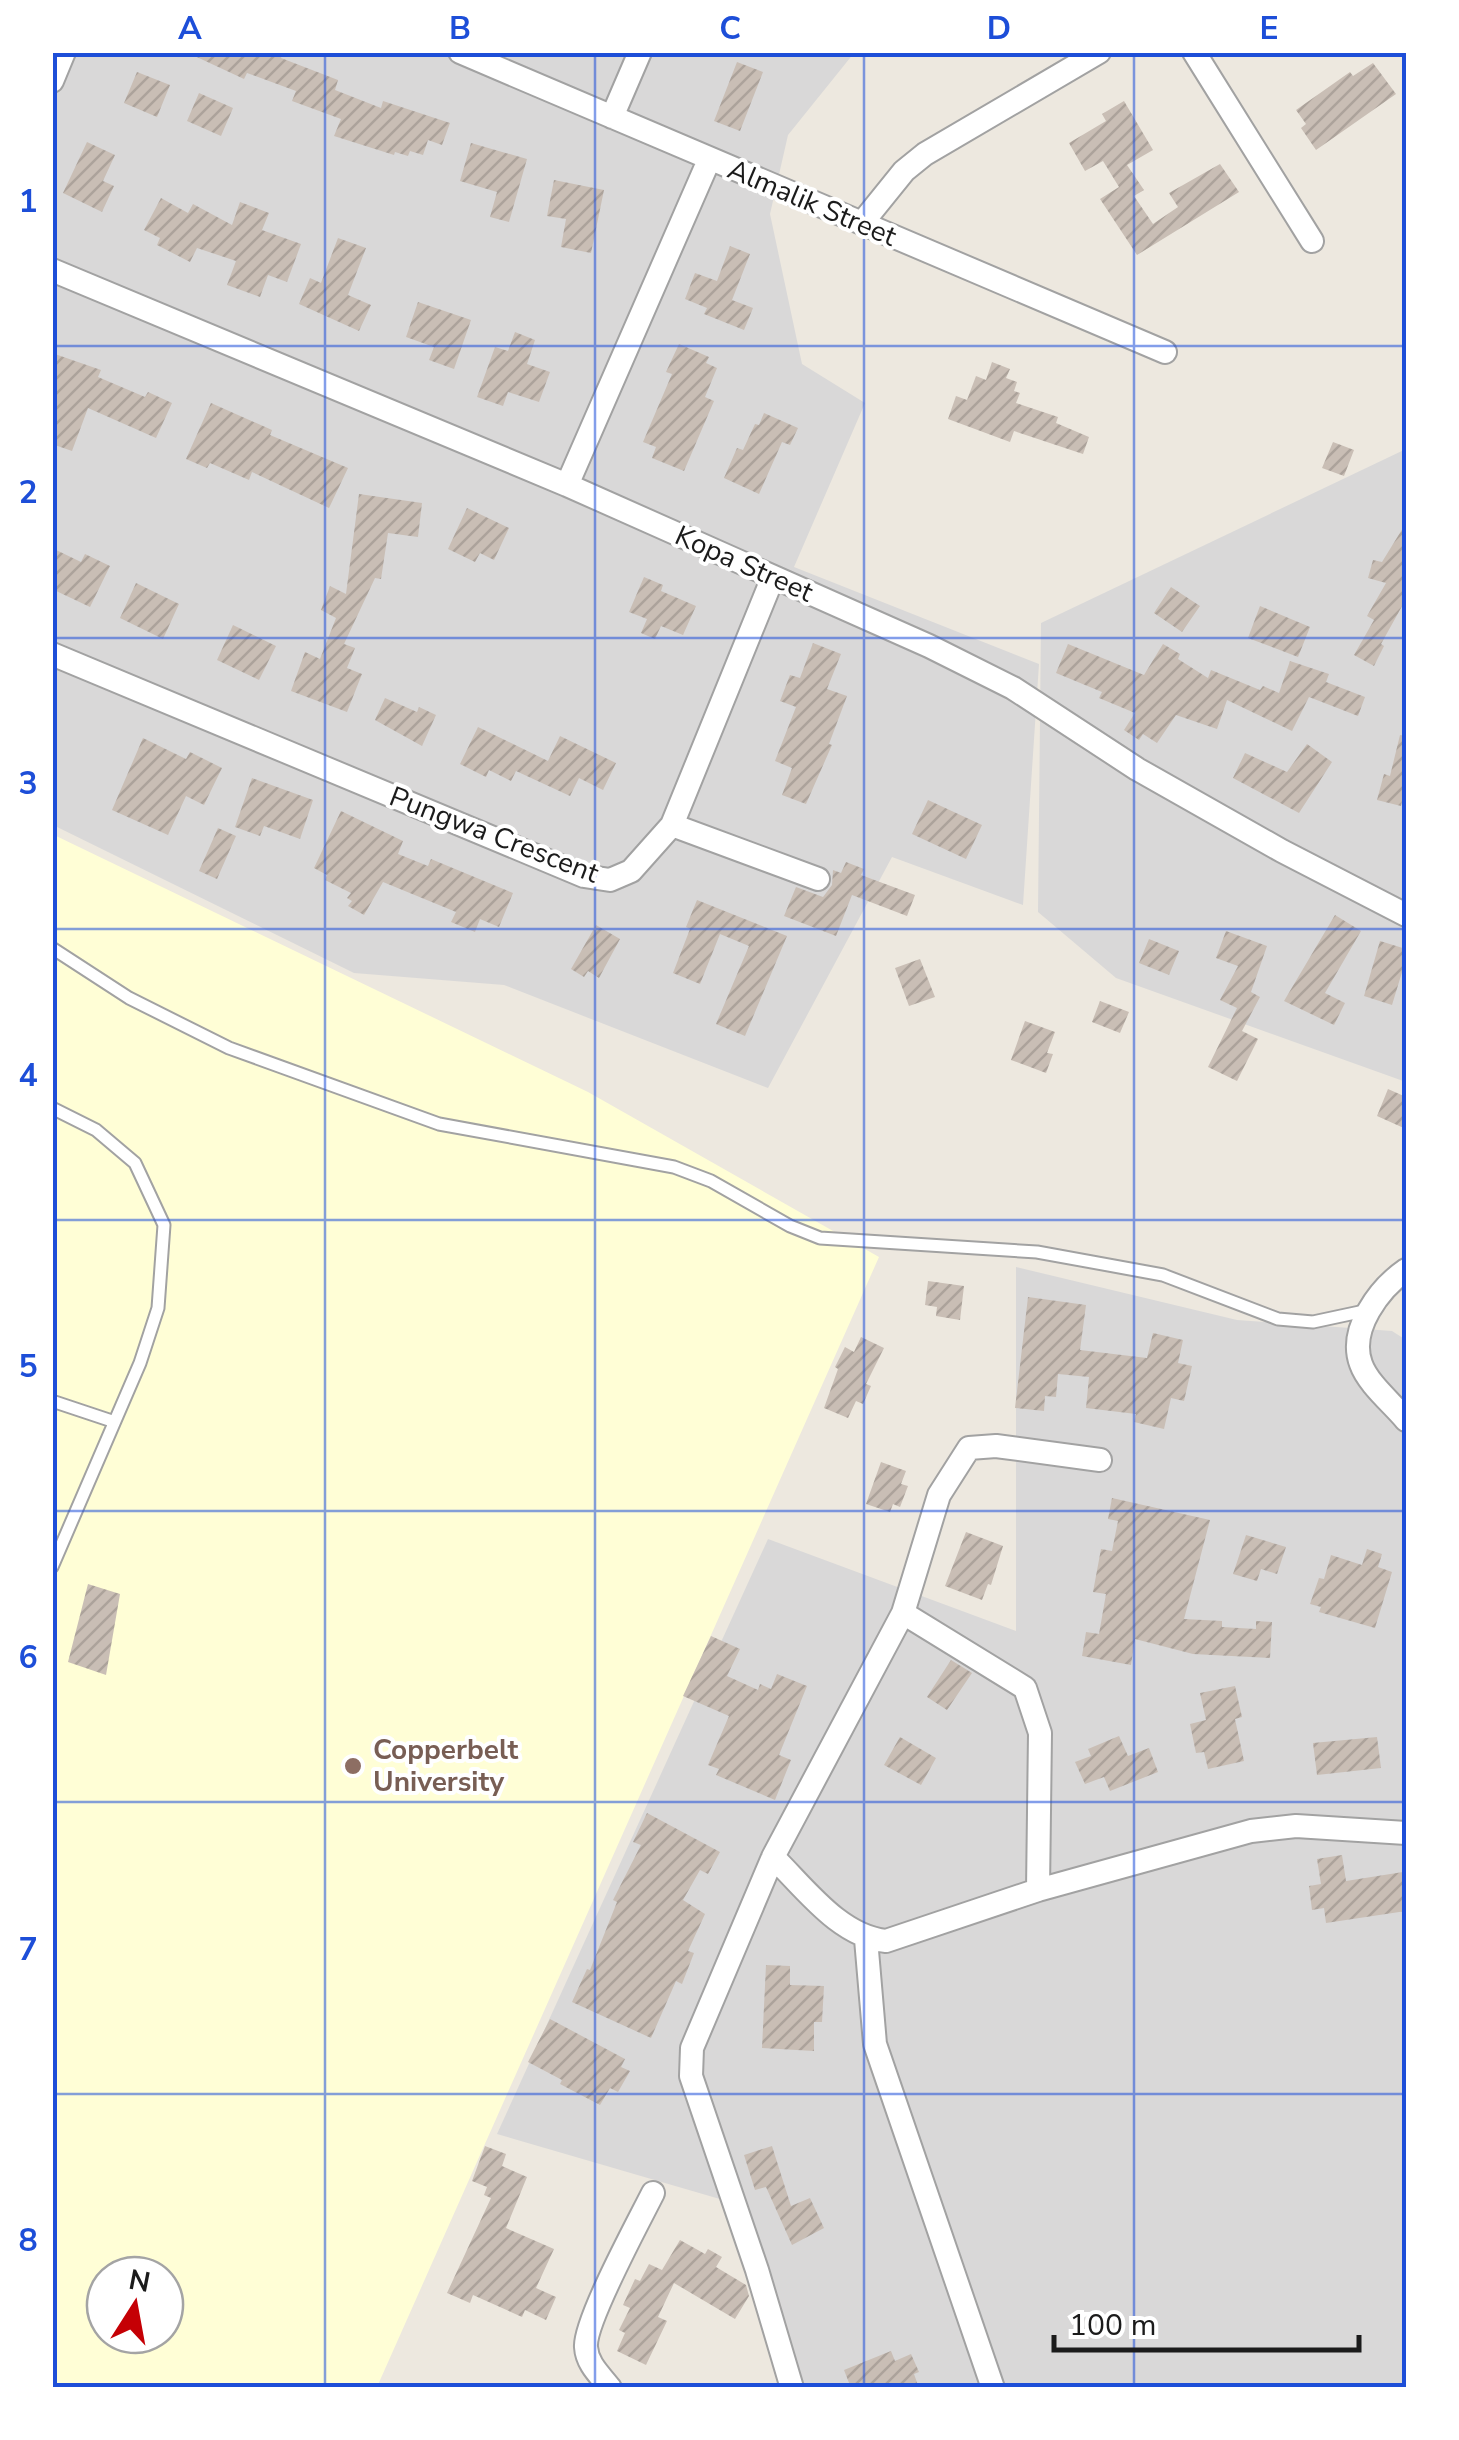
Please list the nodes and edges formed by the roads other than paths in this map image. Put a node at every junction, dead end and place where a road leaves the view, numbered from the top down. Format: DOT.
graph roads {
  1 [pos="64,52"];
  2 [pos="460,52"];
  3 [pos="640,52"];
  4 [pos="1099,52"];
  5 [pos="1194,52"];
  6 [pos="52,81"];
  7 [pos="612,117"];
  8 [pos="709,160"];
  9 [pos="862,224"];
  10 [pos="1312,242"];
  11 [pos="52,270"];
  12 [pos="1165,352"];
  13 [pos="567,485"];
  14 [pos="773,577"];
  15 [pos="52,654"];
  16 [pos="672,825"];
  17 [pos="818,879"];
  18 [pos="1406,915"];
  19 [pos="52,948"];
  20 [pos="52,1108"];
  21 [pos="1406,1270"];
  22 [pos="1369,1310"];
  23 [pos="52,1401"];
  24 [pos="1406,1420"];
  25 [pos="112,1422"];
  26 [pos="1100,1460"];
  27 [pos="52,1568"];
  28 [pos="903,1612"];
  29 [pos="1406,1833"];
  30 [pos="773,1857"];
  31 [pos="1038,1890"];
  32 [pos="866,1939"];
  33 [pos="653,2192"];
  34 [pos="791,2387"];
  35 [pos="610,2388"];
  36 [pos="992,2388"];
  1 -- 6 [label="street"];
  2 -- 7 [label="street, Almalik Street"];
  3 -- 7 [label="street"];
  4 -- 9 [label="street"];
  5 -- 10 [label="street"];
  7 -- 8 [label="street, Almalik Street"];
  8 -- 9 [label="street, Almalik Street"];
  8 -- 13 [label="street"];
  9 -- 12 [label="street, Almalik Street"];
  11 -- 13 [label="street, Kopa Street"];
  13 -- 14 [label="street, Kopa Street"];
  14 -- 16 [label="street, Pungwa Crescent"];
  14 -- 18 [label="street, Kopa Street"];
  15 -- 16 [label="street, Pungwa Crescent"];
  16 -- 17 [label="street"];
  19 -- 22 [label="lane"];
  20 -- 25 [label="lane"];
  21 -- 22 [label="street"];
  22 -- 24 [label="street"];
  23 -- 25 [label="lane"];
  25 -- 27 [label="lane"];
  26 -- 28 [label="street"];
  28 -- 30 [label="street"];
  28 -- 31 [label="street"];
  29 -- 31 [label="street"];
  30 -- 32 [label="street"];
  30 -- 34 [label="street"];
  31 -- 32 [label="street"];
  32 -- 36 [label="street"];
  33 -- 35 [label="street"];
}
